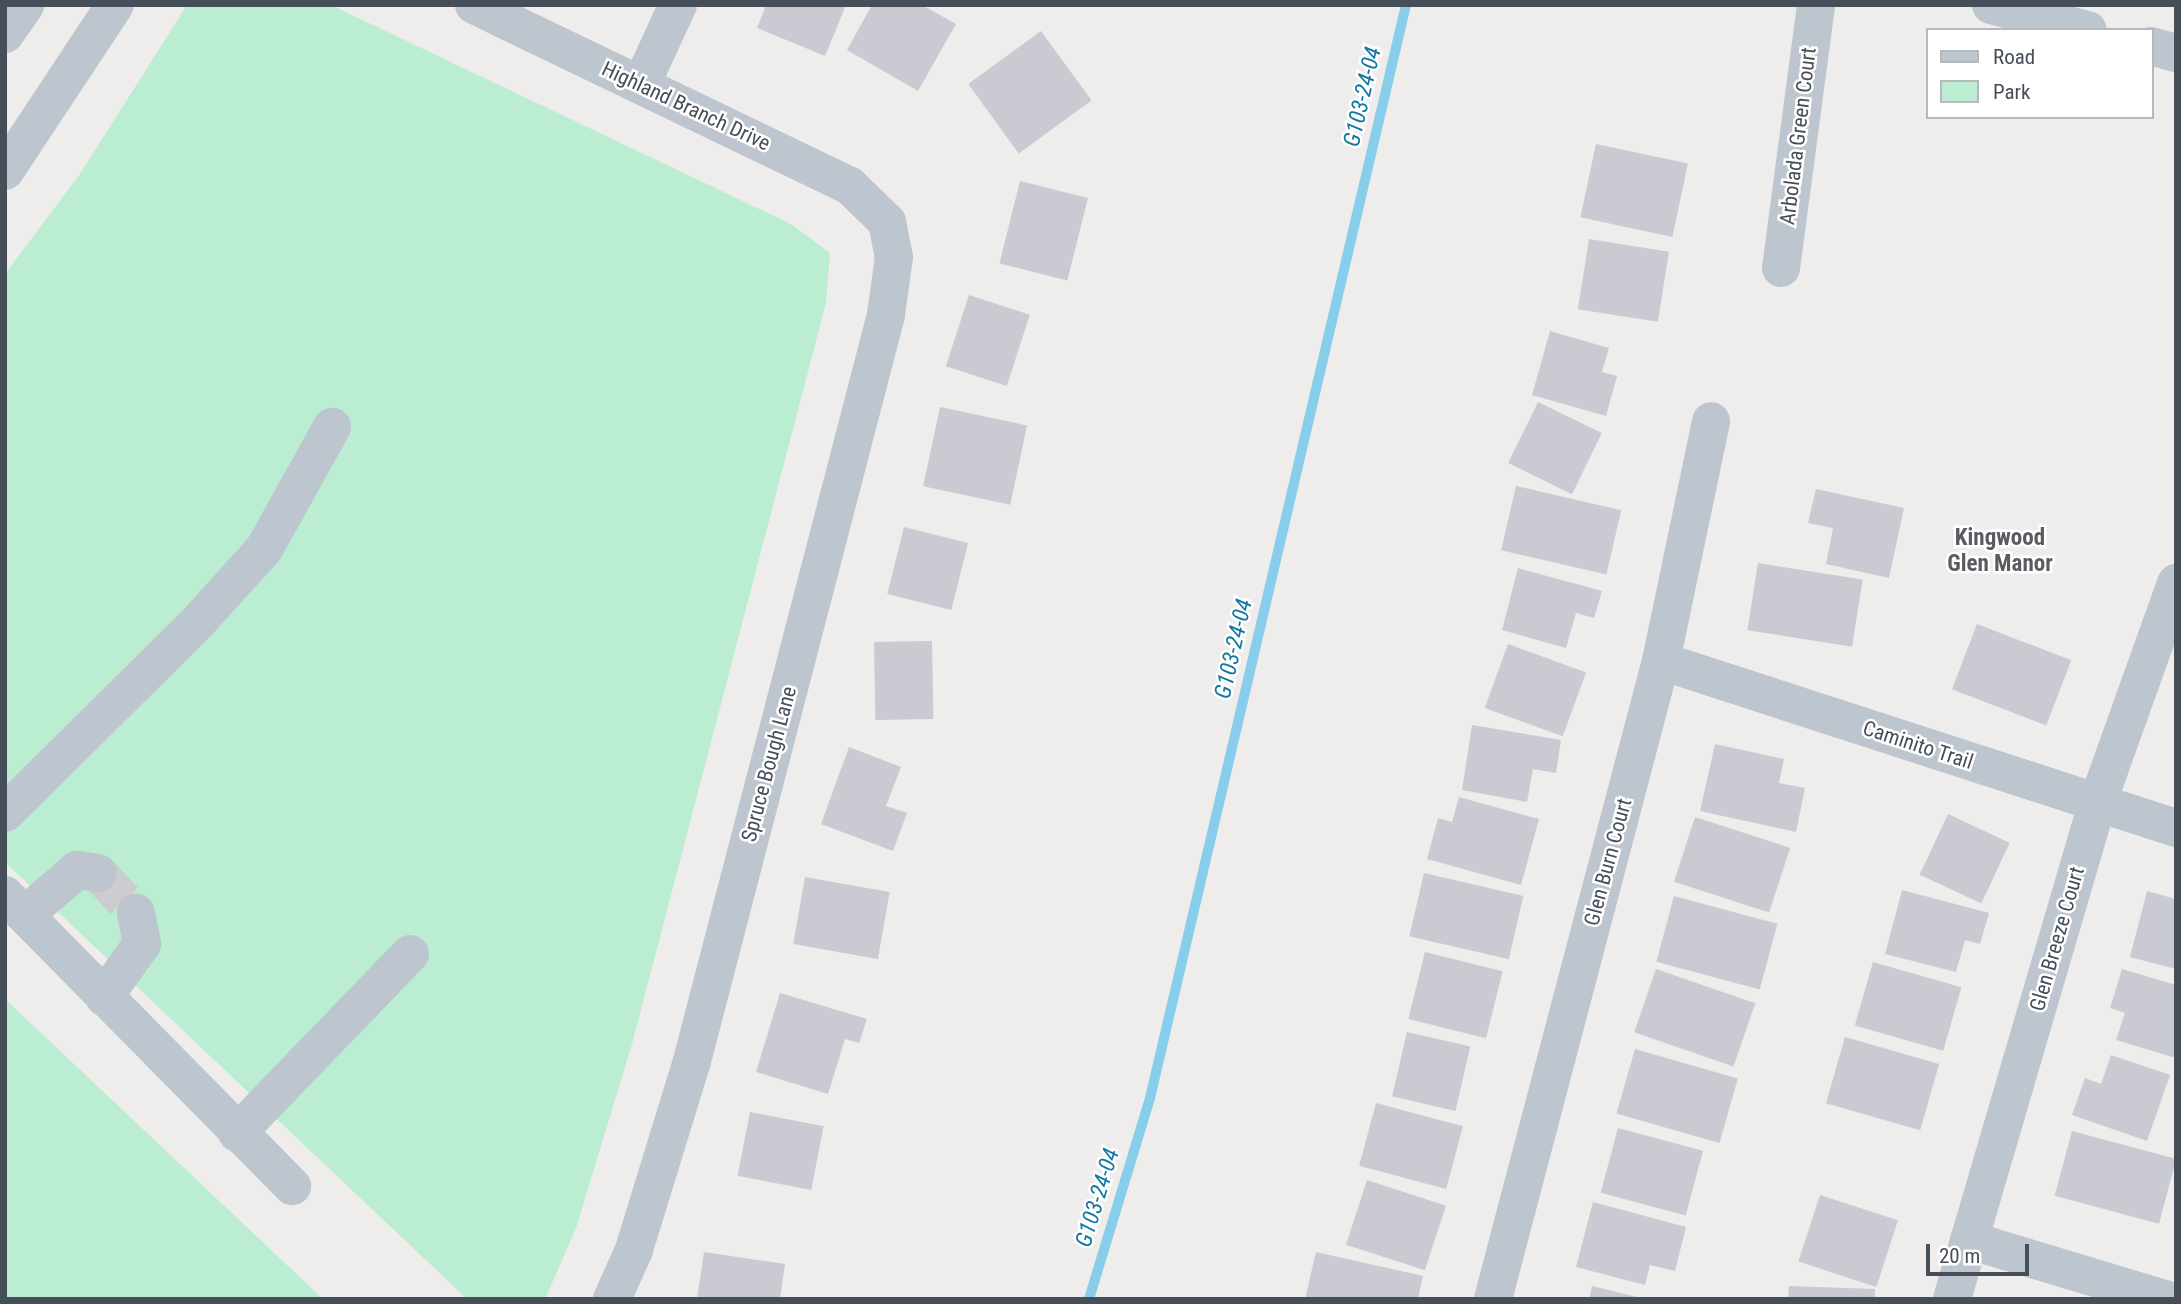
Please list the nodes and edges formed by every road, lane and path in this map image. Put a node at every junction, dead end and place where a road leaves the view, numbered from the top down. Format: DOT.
graph roads {
  1 [pos="25,5"];
  2 [pos="115,5"];
  3 [pos="474,5"];
  4 [pos="678,5"];
  5 [pos="1816,5"];
  6 [pos="1991,5"];
  7 [pos="2080,28"];
  8 [pos="5,34"];
  9 [pos="2153,47"];
  10 [pos="2176,53"];
  11 [pos="640,85"];
  12 [pos="5,171"];
  13 [pos="887,222"];
  14 [pos="1781,268"];
  15 [pos="1711,421"];
  16 [pos="332,427"];
  17 [pos="2176,583"];
  18 [pos="1661,661"];
  19 [pos="2097,804"];
  20 [pos="5,813"];
  21 [pos="2176,828"];
  22 [pos="99,873"];
  23 [pos="15,905"];
  24 [pos="136,914"];
  25 [pos="410,954"];
  26 [pos="104,997"];
  27 [pos="237,1133"];
  28 [pos="292,1186"];
  29 [pos="1969,1240"];
  30 [pos="612,1299"];
  31 [pos="1493,1299"];
  32 [pos="1952,1299"];
  33 [pos="2165,1299"];
  1 -- 8 [label="street"];
  2 -- 12 [label="street"];
  3 -- 11 [label="street, Highland Branch Drive"];
  4 -- 11 [label="street"];
  5 -- 14 [label="street, Arbolada Green Court"];
  6 -- 7 [label="street"];
  9 -- 10 [label="street"];
  11 -- 13 [label="street, Highland Branch Drive"];
  13 -- 30 [label="street, Spruce Bough Lane"];
  15 -- 18 [label="street, Glen Burn Court"];
  16 -- 20 [label="street"];
  17 -- 19 [label="street, Glen Breeze Court"];
  18 -- 19 [label="street, Caminito Trail"];
  18 -- 31 [label="street, Glen Burn Court"];
  19 -- 21 [label="street, Caminito Trail"];
  19 -- 29 [label="street, Glen Breeze Court"];
  22 -- 23 [label="street"];
  23 -- 26 [label="street"];
  24 -- 26 [label="street"];
  25 -- 27 [label="street"];
  26 -- 27 [label="street"];
  27 -- 28 [label="street"];
  29 -- 32 [label="street, Glen Breeze Court"];
  29 -- 33 [label="street"];
}
